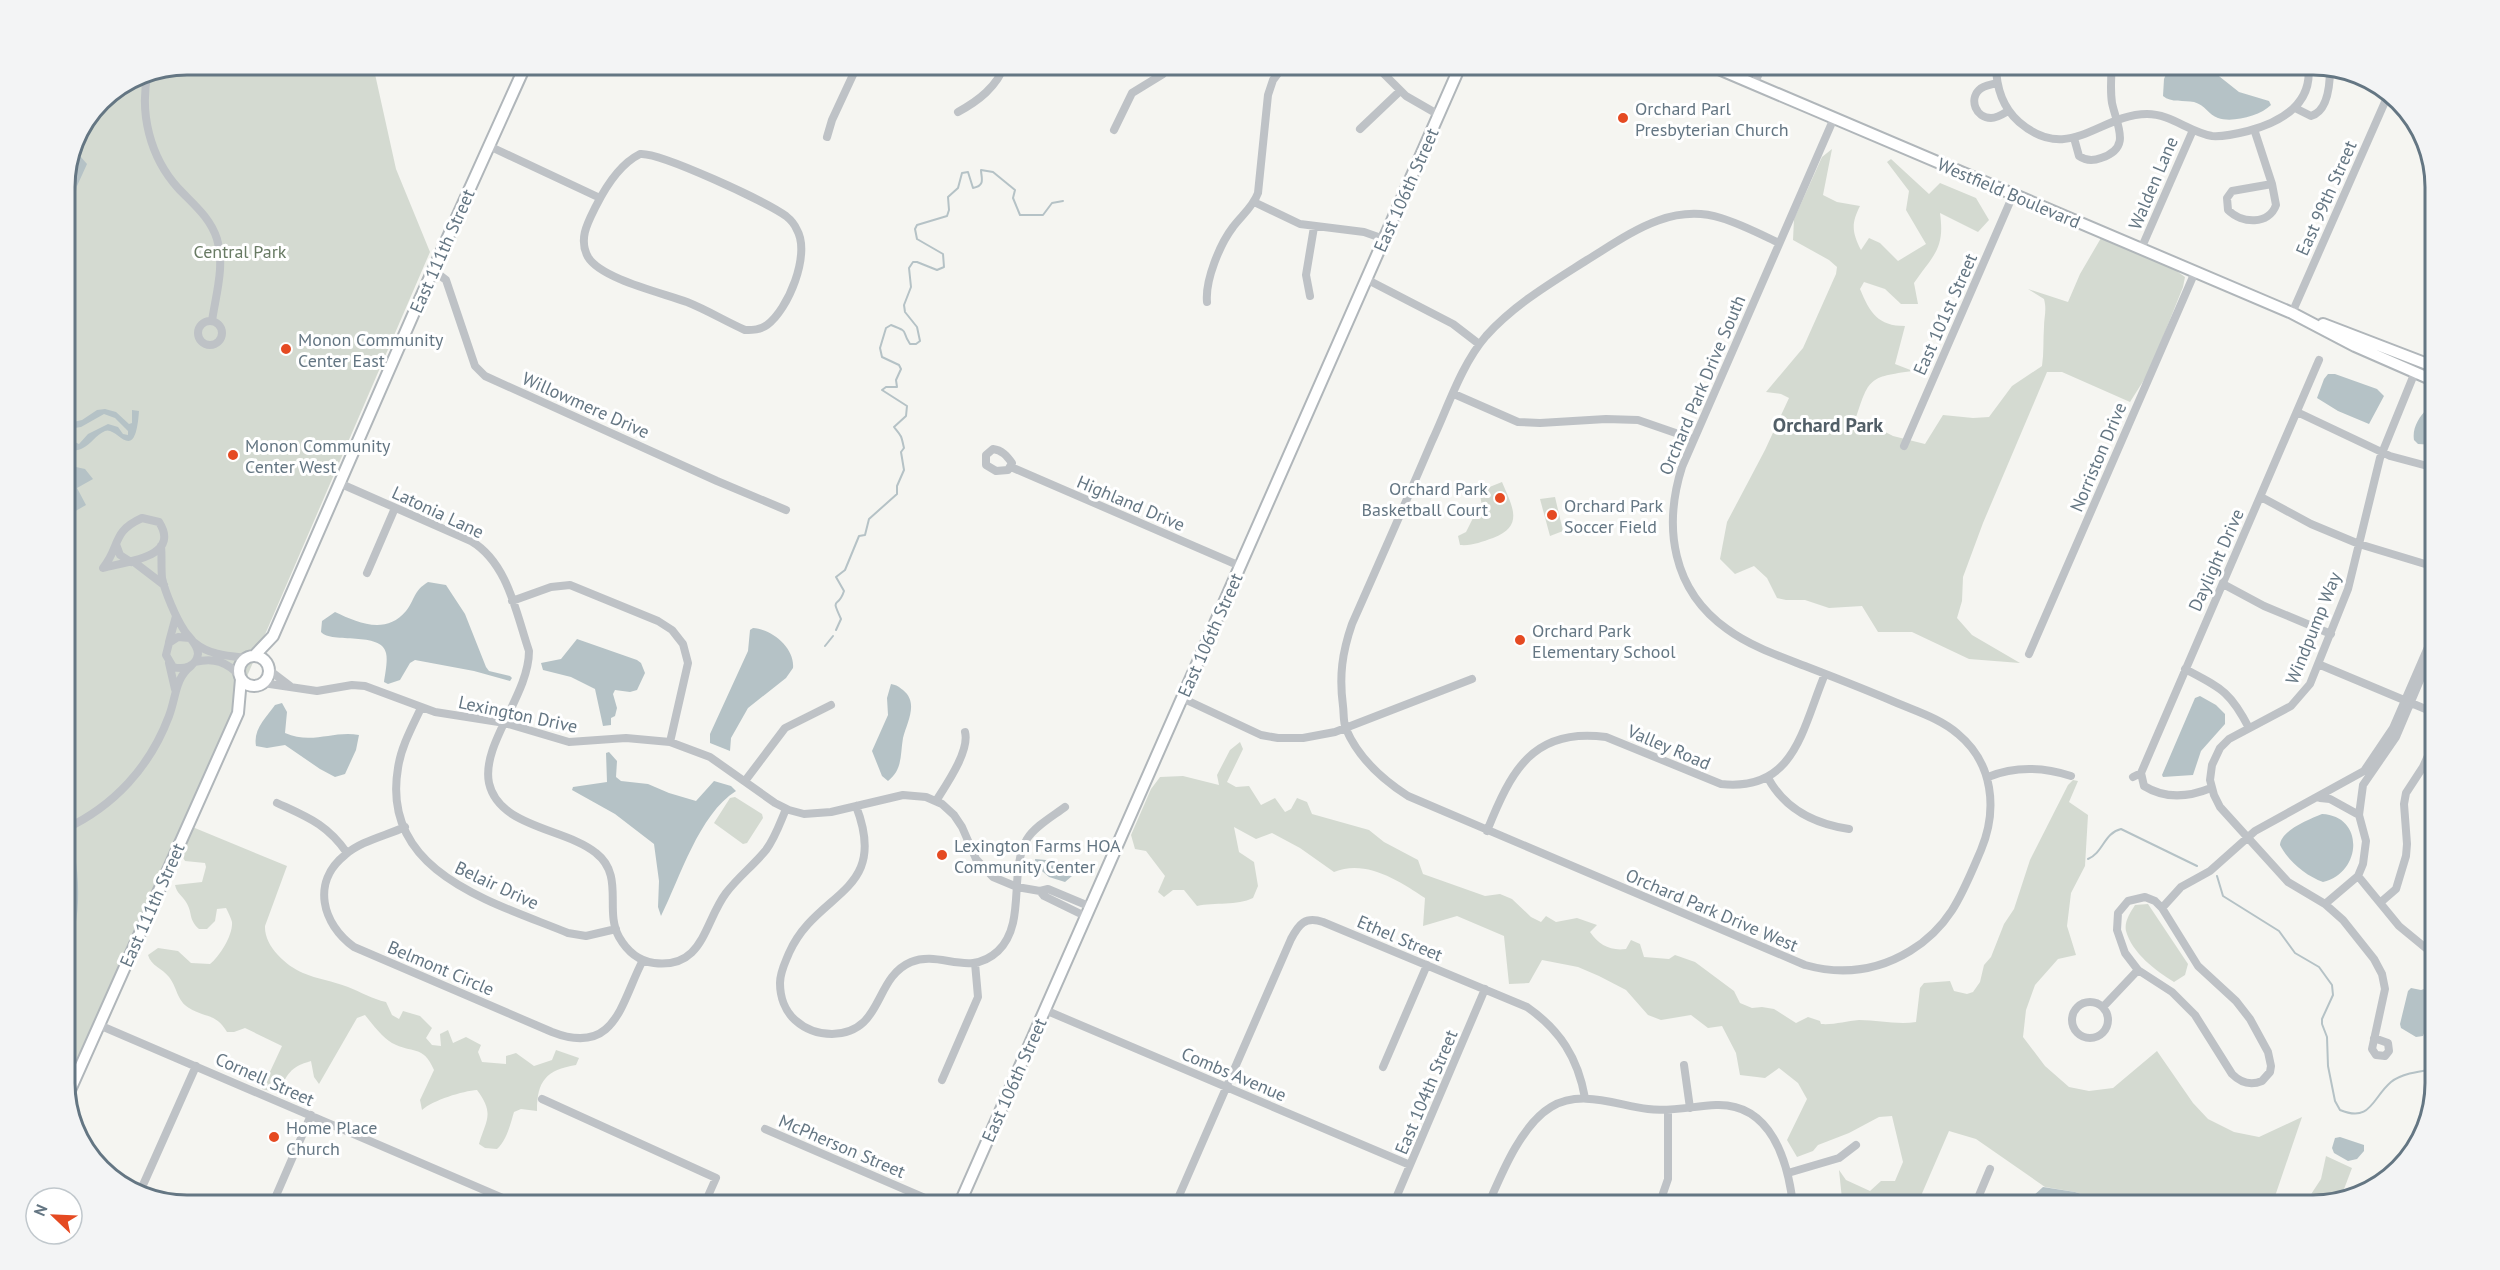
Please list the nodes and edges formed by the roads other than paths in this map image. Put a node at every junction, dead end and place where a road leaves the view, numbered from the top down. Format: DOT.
graph roads {
  1 [pos="521,75"];
  2 [pos="853,75"];
  3 [pos="1001,75"];
  4 [pos="1160,75"];
  5 [pos="1276,75"];
  6 [pos="1385,75"];
  7 [pos="1456,75"];
  8 [pos="1732,75"];
  9 [pos="1758,75"];
  10 [pos="1997,75"];
  11 [pos="2112,75"];
  12 [pos="2307,75"];
  13 [pos="2329,76"];
  14 [pos="146,83"];
  15 [pos="1997,83"];
  16 [pos="1754,85"];
  17 [pos="1400,91"];
  18 [pos="2385,102"];
  19 [pos="2295,108"];
  20 [pos="2008,111"];
  21 [pos="958,112"];
  22 [pos="1439,115"];
  23 [pos="1834,118"];
  24 [pos="2118,122"];
  25 [pos="1360,129"];
  26 [pos="2193,129"];
  27 [pos="2254,129"];
  28 [pos="1114,130"];
  29 [pos="827,137"];
  30 [pos="2074,138"];
  31 [pos="489,146"];
  32 [pos="2272,183"];
  33 [pos="2013,195"];
  34 [pos="600,198"];
  35 [pos="1254,202"];
  36 [pos="1314,226"];
  37 [pos="1384,239"];
  38 [pos="1779,243"];
  39 [pos="2141,249"];
  40 [pos="433,270"];
  41 [pos="2195,272"];
  42 [pos="1366,279"];
  43 [pos="1310,296"];
  44 [pos="1206,302"];
  45 [pos="2292,313"];
  46 [pos="212,321"];
  47 [pos="2311,321"];
  48 [pos="1479,344"];
  49 [pos="2319,360"];
  50 [pos="2425,363"];
  51 [pos="2415,372"];
  52 [pos="2425,376"];
  53 [pos="1454,393"];
  54 [pos="2297,412"];
  55 [pos="1693,439"];
  56 [pos="1904,446"];
  57 [pos="2382,452"];
  58 [pos="2425,466"];
  59 [pos="1011,467"];
  60 [pos="339,483"];
  61 [pos="2261,497"];
  62 [pos="395,508"];
  63 [pos="786,510"];
  64 [pos="116,544"];
  65 [pos="2359,544"];
  66 [pos="161,546"];
  67 [pos="132,562"];
  68 [pos="2425,564"];
  69 [pos="1240,566"];
  70 [pos="367,573"];
  71 [pos="2223,584"];
  72 [pos="164,585"];
  73 [pos="512,601"];
  74 [pos="176,615"];
  75 [pos="2331,634"];
  76 [pos="273,636"];
  77 [pos="192,641"];
  78 [pos="169,643"];
  79 [pos="2029,654"];
  80 [pos="251,657"];
  81 [pos="2425,657"];
  82 [pos="169,663"];
  83 [pos="193,664"];
  84 [pos="2318,664"];
  85 [pos="2425,666"];
  86 [pos="269,668"];
  87 [pos="2185,669"];
  88 [pos="1825,674"];
  89 [pos="240,678"];
  90 [pos="1472,679"];
  91 [pos="261,685"];
  92 [pos="290,686"];
  93 [pos="176,690"];
  94 [pos="1182,698"];
  95 [pos="2408,702"];
  96 [pos="831,705"];
  97 [pos="420,708"];
  98 [pos="2425,709"];
  99 [pos="238,713"];
  100 [pos="505,723"];
  101 [pos="1345,728"];
  102 [pos="2249,728"];
  103 [pos="965,732"];
  104 [pos="670,742"];
  105 [pos="2425,762"];
  106 [pos="2141,773"];
  107 [pos="2071,776"];
  108 [pos="1988,777"];
  109 [pos="2133,777"];
  110 [pos="1768,778"];
  111 [pos="745,781"];
  112 [pos="2211,788"];
  113 [pos="2318,797"];
  114 [pos="936,801"];
  115 [pos="277,804"];
  116 [pos="856,806"];
  117 [pos="1065,807"];
  118 [pos="786,809"];
  119 [pos="2359,815"];
  120 [pos="75,823"];
  121 [pos="405,827"];
  122 [pos="1849,829"];
  123 [pos="1487,831"];
  124 [pos="2248,836"];
  125 [pos="347,853"];
  126 [pos="2358,876"];
  127 [pos="1017,887"];
  128 [pos="2380,902"];
  129 [pos="2325,904"];
  130 [pos="2162,908"];
  131 [pos="1089,912"];
  132 [pos="615,929"];
  133 [pos="2425,947"];
  134 [pos="643,960"];
  135 [pos="975,963"];
  136 [pos="1427,965"];
  137 [pos="2139,970"];
  138 [pos="1485,989"];
  139 [pos="2103,1007"];
  140 [pos="1045,1010"];
  141 [pos="99,1025"];
  142 [pos="2374,1038"];
  143 [pos="1684,1065"];
  144 [pos="196,1066"];
  145 [pos="1383,1067"];
  146 [pos="75,1079"];
  147 [pos="942,1080"];
  148 [pos="1228,1088"];
  149 [pos="1585,1098"];
  150 [pos="542,1100"];
  151 [pos="1690,1108"];
  152 [pos="1668,1110"];
  153 [pos="311,1115"];
  154 [pos="765,1129"];
  155 [pos="1856,1145"];
  156 [pos="1410,1165"];
  157 [pos="1990,1169"];
  158 [pos="1788,1173"];
  159 [pos="143,1185"];
  160 [pos="277,1195"];
  161 [pos="494,1195"];
  162 [pos="709,1195"];
  163 [pos="916,1195"];
  164 [pos="964,1195"];
  165 [pos="1180,1195"];
  166 [pos="1398,1195"];
  167 [pos="1493,1195"];
  168 [pos="1663,1195"];
  169 [pos="1791,1195"];
  170 [pos="1979,1195"];
  1 -- 31 [label="main road, East 111th Street"];
  2 -- 29 [label="street"];
  3 -- 21 [label="street"];
  4 -- 28 [label="street"];
  5 -- 35 [label="street"];
  6 -- 17 [label="street"];
  7 -- 22 [label="main road, East 106th Street"];
  8 -- 16 [label="main road, Westfield Boulevard"];
  9 -- 16 [label="street"];
  10 -- 15 [label="street"];
  11 -- 24 [label="street"];
  12 -- 19 [label="street"];
  13 -- 19 [label="street"];
  14 -- 46 [label="street"];
  15 -- 20 [label="street"];
  15 -- 20 [label="street"];
  16 -- 23 [label="main road, Westfield Boulevard"];
  17 -- 22 [label="street"];
  17 -- 25 [label="street"];
  18 -- 45 [label="street, East 99th Street"];
  19 -- 27 [label="street"];
  20 -- 30 [label="street"];
  22 -- 37 [label="main road, East 106th Street"];
  23 -- 33 [label="main road, Westfield Boulevard"];
  23 -- 38 [label="street, Orchard Park Drive South"];
  24 -- 26 [label="street"];
  24 -- 30 [label="street"];
  24 -- 30 [label="street"];
  26 -- 27 [label="street"];
  26 -- 39 [label="street, Walden Lane"];
  27 -- 32 [label="street"];
  31 -- 34 [label="street"];
  31 -- 40 [label="main road, East 111th Street"];
  32 -- 32 [label="street"];
  33 -- 39 [label="main road, Westfield Boulevard"];
  33 -- 56 [label="street, East 101st Street"];
  34 -- 34 [label="street"];
  35 -- 36 [label="street"];
  35 -- 44 [label="street"];
  36 -- 37 [label="street"];
  36 -- 43 [label="street"];
  37 -- 42 [label="main road, East 106th Street"];
  38 -- 48 [label="street"];
  38 -- 55 [label="street, Orchard Park Drive South"];
  39 -- 41 [label="main road, Westfield Boulevard"];
  40 -- 60 [label="main road, East 111th Street"];
  40 -- 63 [label="street, Willowmere Drive"];
  41 -- 45 [label="main road, Westfield Boulevard"];
  41 -- 79 [label="street, Norriston Drive"];
  42 -- 48 [label="street"];
  42 -- 69 [label="main road, East 106th Street"];
  45 -- 47 [label="main road, Westfield Boulevard"];
  47 -- 50 [label="main road, Westfield Boulevard"];
  47 -- 51 [label="main road, Westfield Boulevard"];
  48 -- 53 [label="street"];
  49 -- 54 [label="street, Daylight Drive"];
  51 -- 52 [label="main road, Westfield Boulevard"];
  51 -- 57 [label="street, Windpump Way"];
  53 -- 55 [label="street"];
  53 -- 101 [label="street"];
  54 -- 57 [label="street"];
  54 -- 61 [label="street, Daylight Drive"];
  55 -- 88 [label="street, Orchard Park Drive South"];
  57 -- 58 [label="street"];
  57 -- 65 [label="street, Windpump Way"];
  59 -- 69 [label="street, Highland Drive"];
  60 -- 62 [label="street, Latonia Lane"];
  60 -- 76 [label="main road, East 111th Street"];
  61 -- 65 [label="street"];
  61 -- 71 [label="street, Daylight Drive"];
  62 -- 70 [label="street"];
  62 -- 73 [label="street, Latonia Lane"];
  64 -- 66 [label="street"];
  64 -- 67 [label="street"];
  64 -- 67 [label="street"];
  65 -- 68 [label="street"];
  65 -- 75 [label="street, Windpump Way"];
  66 -- 67 [label="street"];
  66 -- 72 [label="street"];
  67 -- 72 [label="street"];
  69 -- 94 [label="main road, East 106th Street"];
  71 -- 75 [label="street"];
  71 -- 87 [label="street, Daylight Drive"];
  72 -- 74 [label="street"];
  73 -- 100 [label="street, Latonia Lane"];
  73 -- 104 [label="street"];
  74 -- 77 [label="street"];
  74 -- 78 [label="street"];
  75 -- 84 [label="street, Windpump Way"];
  76 -- 80 [label="main road, East 111th Street"];
  76 -- 86 [label="main road, East 111th Street"];
  77 -- 78 [label="street"];
  77 -- 80 [label="street"];
  77 -- 83 [label="street"];
  78 -- 82 [label="street"];
  80 -- 86 [label="main road"];
  80 -- 89 [label="main road"];
  81 -- 95 [label="street"];
  82 -- 83 [label="street"];
  82 -- 93 [label="street"];
  83 -- 89 [label="street"];
  83 -- 93 [label="street"];
  84 -- 95 [label="street"];
  84 -- 102 [label="street, Windpump Way"];
  85 -- 95 [label="street"];
  86 -- 91 [label="main road"];
  86 -- 92 [label="street, Lexington Drive"];
  87 -- 102 [label="street"];
  87 -- 106 [label="street, Daylight Drive"];
  88 -- 108 [label="street, Orchard Park Drive South"];
  88 -- 110 [label="street, Valley Road"];
  89 -- 91 [label="main road"];
  89 -- 99 [label="main road, East 111th Street"];
  90 -- 101 [label="street"];
  91 -- 92 [label="street, Lexington Drive"];
  91 -- 99 [label="main road, East 111th Street"];
  92 -- 97 [label="street, Lexington Drive"];
  93 -- 120 [label="street"];
  94 -- 101 [label="street"];
  94 -- 131 [label="main road, East 106th Street"];
  95 -- 98 [label="street"];
  95 -- 113 [label="street"];
  95 -- 119 [label="street"];
  96 -- 111 [label="street"];
  97 -- 100 [label="street, Lexington Drive"];
  97 -- 121 [label="street, Belair Drive"];
  99 -- 141 [label="main road, East 111th Street"];
  100 -- 104 [label="street, Lexington Drive"];
  100 -- 132 [label="street, Latonia Lane"];
  101 -- 123 [label="street, Orchard Park Drive West"];
  102 -- 112 [label="street, Windpump Way"];
  103 -- 114 [label="street"];
  104 -- 111 [label="street, Lexington Drive"];
  105 -- 128 [label="street"];
  106 -- 109 [label="street"];
  106 -- 112 [label="street"];
  107 -- 108 [label="street"];
  108 -- 123 [label="street, Orchard Park Drive West"];
  110 -- 122 [label="street"];
  110 -- 123 [label="street, Valley Road"];
  111 -- 118 [label="street, Lexington Drive"];
  112 -- 124 [label="street"];
  113 -- 119 [label="street"];
  113 -- 124 [label="street"];
  114 -- 116 [label="street, Lexington Drive"];
  114 -- 127 [label="street, Lexington Drive"];
  115 -- 125 [label="street"];
  116 -- 118 [label="street, Lexington Drive"];
  116 -- 135 [label="street"];
  117 -- 127 [label="street"];
  118 -- 134 [label="street"];
  119 -- 126 [label="street"];
  121 -- 125 [label="street, Belmont Circle"];
  121 -- 132 [label="street, Belair Drive"];
  124 -- 129 [label="street"];
  124 -- 130 [label="street"];
  125 -- 134 [label="street, Belmont Circle"];
  126 -- 128 [label="street"];
  126 -- 129 [label="street"];
  127 -- 131 [label="street, Lexington Drive"];
  127 -- 135 [label="street"];
  128 -- 133 [label="street"];
  129 -- 142 [label="street"];
  130 -- 137 [label="street"];
  130 -- 137 [label="street"];
  131 -- 140 [label="main road, East 106th Street"];
  132 -- 134 [label="street"];
  135 -- 147 [label="street"];
  136 -- 138 [label="street, Ethel Street"];
  136 -- 145 [label="street"];
  136 -- 148 [label="street, Ethel Street"];
  137 -- 139 [label="street"];
  138 -- 149 [label="street, Ethel Street"];
  138 -- 156 [label="street, East 104th Street"];
  139 -- 139 [label="street"];
  140 -- 148 [label="street, Combs Avenue"];
  140 -- 164 [label="main road, East 106th Street"];
  141 -- 144 [label="street, Cornell Street"];
  141 -- 146 [label="main road, East 111th Street"];
  143 -- 151 [label="street"];
  144 -- 153 [label="street, Cornell Street"];
  144 -- 159 [label="street"];
  148 -- 156 [label="street, Combs Avenue"];
  148 -- 165 [label="street"];
  149 -- 152 [label="street"];
  149 -- 167 [label="street"];
  150 -- 162 [label="street"];
  151 -- 152 [label="street"];
  151 -- 158 [label="street"];
  152 -- 168 [label="street"];
  153 -- 160 [label="street"];
  153 -- 161 [label="street, Cornell Street"];
  154 -- 163 [label="street, McPherson Street"];
  155 -- 158 [label="street"];
  156 -- 166 [label="street, East 104th Street"];
  157 -- 170 [label="street"];
  158 -- 169 [label="street"];
}
